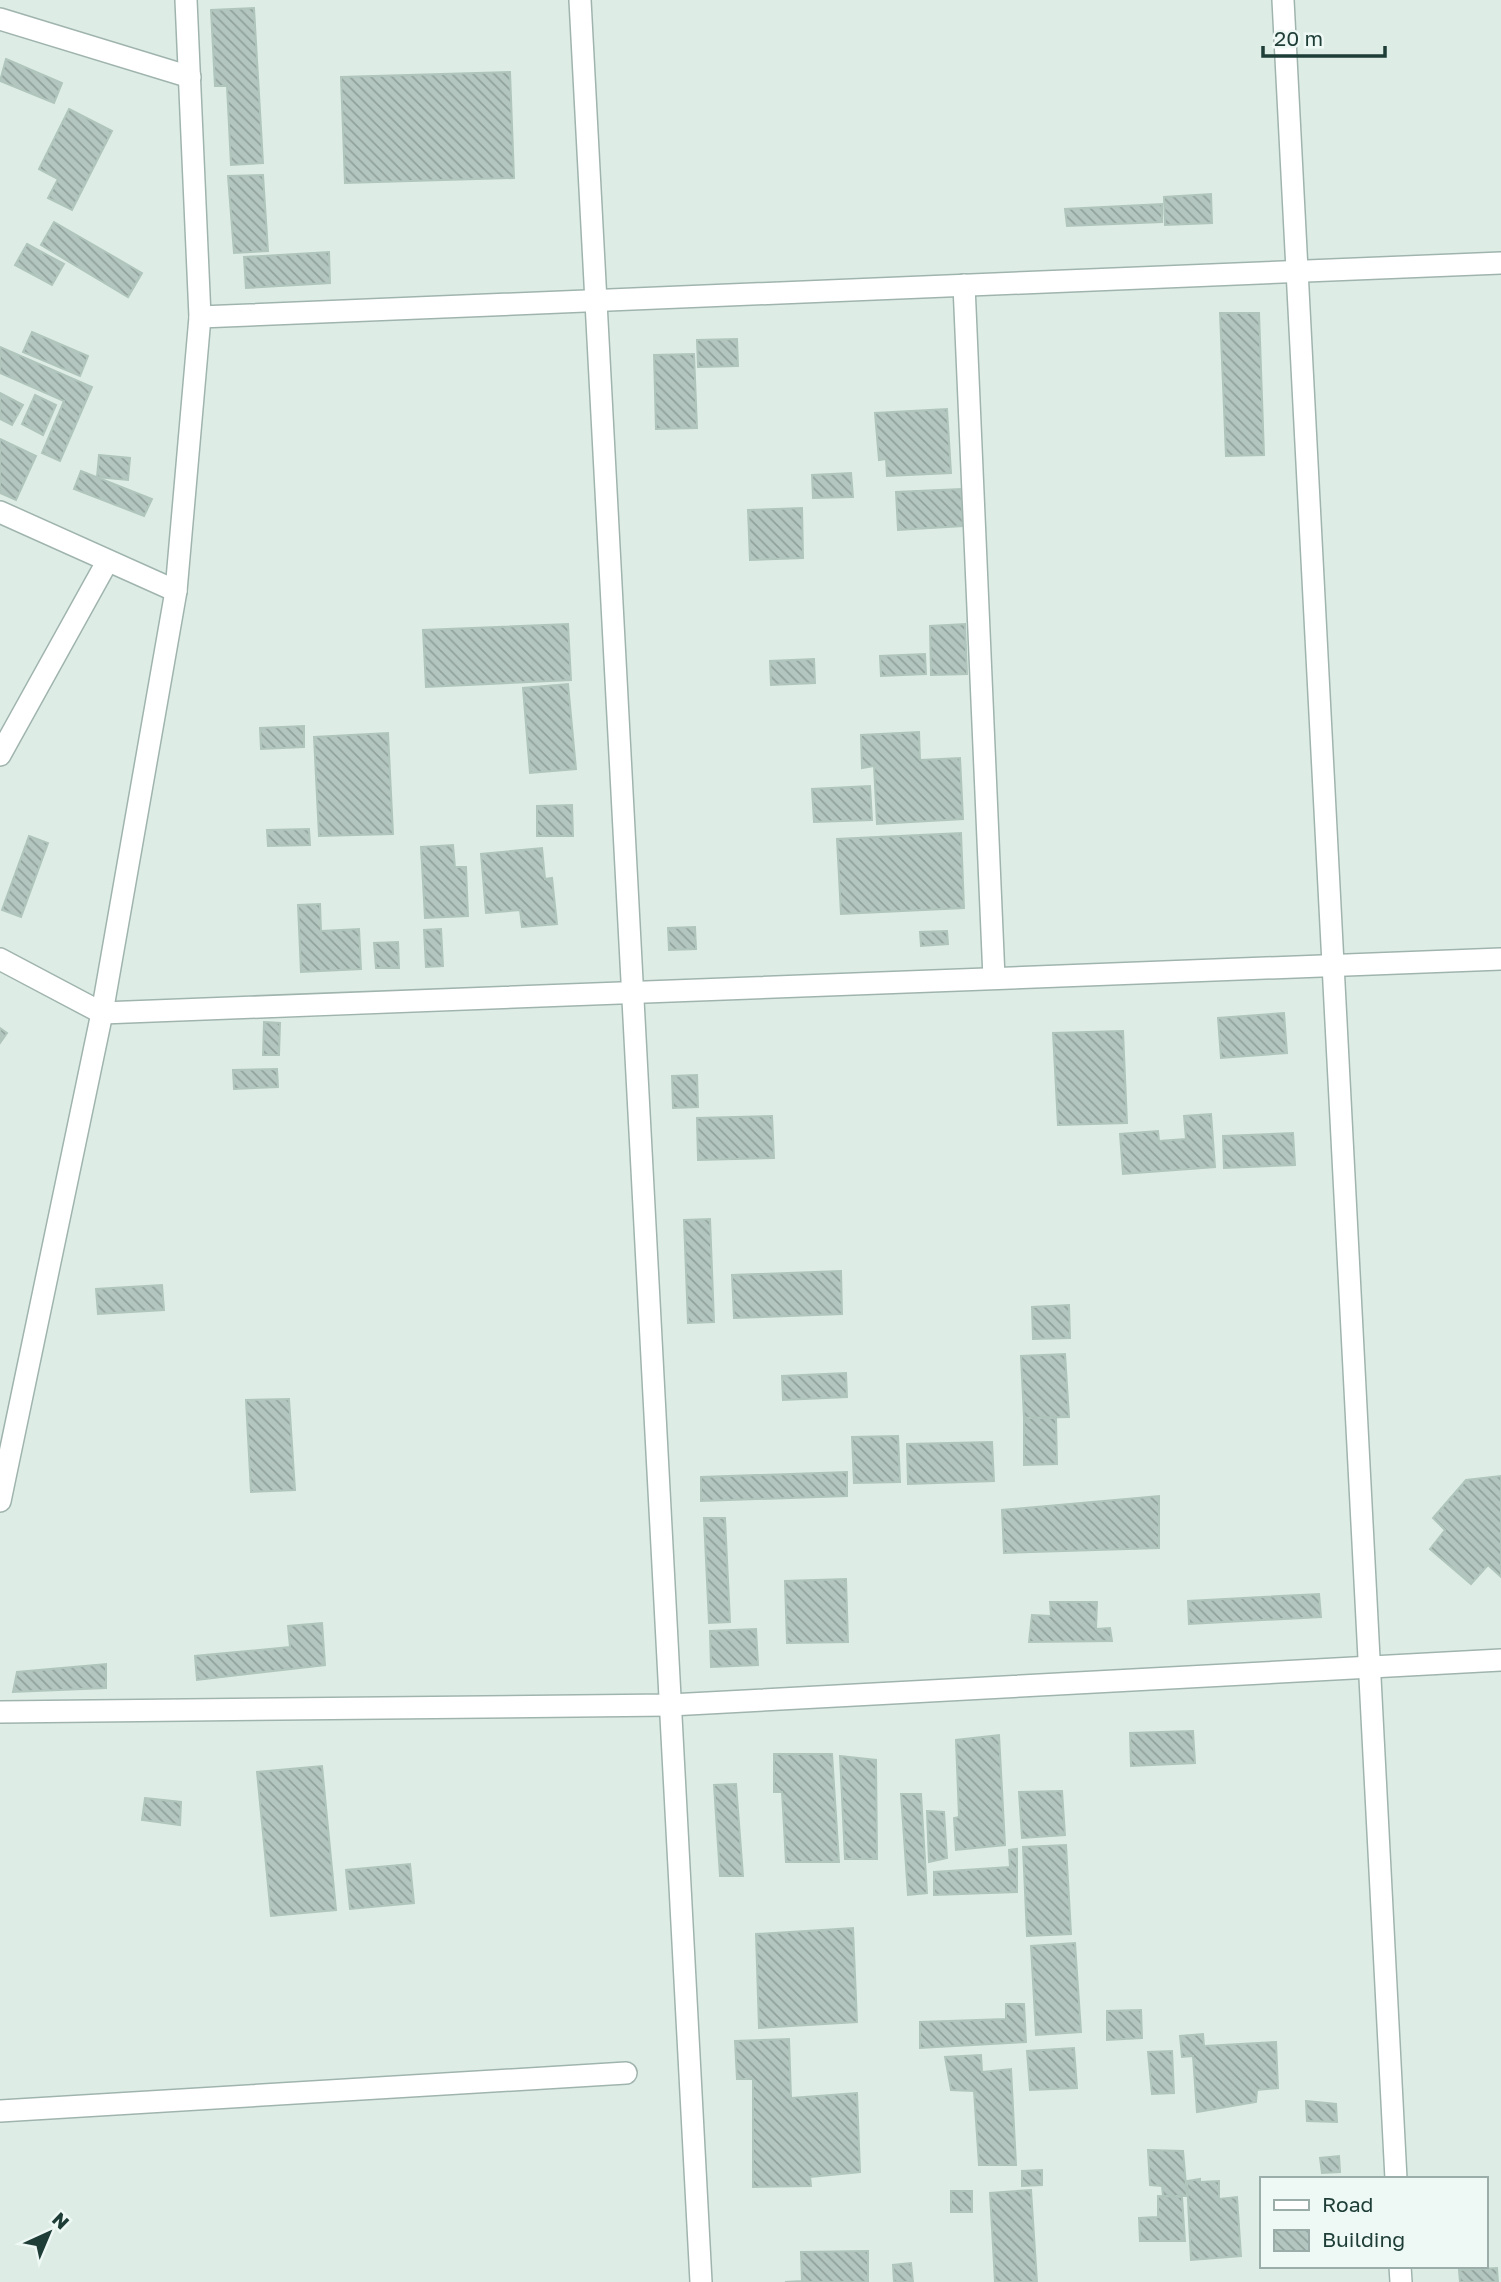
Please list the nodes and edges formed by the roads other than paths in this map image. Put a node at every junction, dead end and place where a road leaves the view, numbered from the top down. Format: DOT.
graph roads {
  1 [pos="186,0"];
  2 [pos="580,0"];
  3 [pos="1283,0"];
  4 [pos="0,19"];
  5 [pos="190,77"];
  6 [pos="1501,263"];
  7 [pos="1297,271"];
  8 [pos="964,285"];
  9 [pos="596,300"];
  10 [pos="200,317"];
  11 [pos="0,512"];
  12 [pos="107,562"];
  13 [pos="176,591"];
  14 [pos="0,755"];
  15 [pos="0,959"];
  16 [pos="1501,959"];
  17 [pos="1333,965"];
  18 [pos="995,978"];
  19 [pos="633,992"];
  20 [pos="102,1013"];
  21 [pos="0,1500"];
  22 [pos="1501,1660"];
  23 [pos="1369,1667"];
  24 [pos="670,1704"];
  25 [pos="0,1712"];
  26 [pos="626,2073"];
  27 [pos="0,2111"];
  28 [pos="1396,2177"];
  29 [pos="701,2282"];
  1 -- 5 [label="street"];
  2 -- 9 [label="street"];
  3 -- 7 [label="street"];
  4 -- 5 [label="street"];
  5 -- 10 [label="street"];
  6 -- 7 [label="street"];
  7 -- 8 [label="street"];
  7 -- 17 [label="street"];
  8 -- 9 [label="street"];
  8 -- 18 [label="street"];
  9 -- 10 [label="street"];
  9 -- 19 [label="street"];
  10 -- 13 [label="street"];
  11 -- 12 [label="street"];
  12 -- 13 [label="street"];
  12 -- 14 [label="street"];
  13 -- 20 [label="street"];
  15 -- 20 [label="street"];
  16 -- 17 [label="street"];
  17 -- 18 [label="street"];
  17 -- 23 [label="street"];
  18 -- 19 [label="street"];
  19 -- 20 [label="street"];
  19 -- 24 [label="street"];
  20 -- 21 [label="street"];
  22 -- 23 [label="street"];
  23 -- 24 [label="street"];
  23 -- 28 [label="street"];
  24 -- 25 [label="street"];
  24 -- 29 [label="street"];
  26 -- 27 [label="street"];
}
